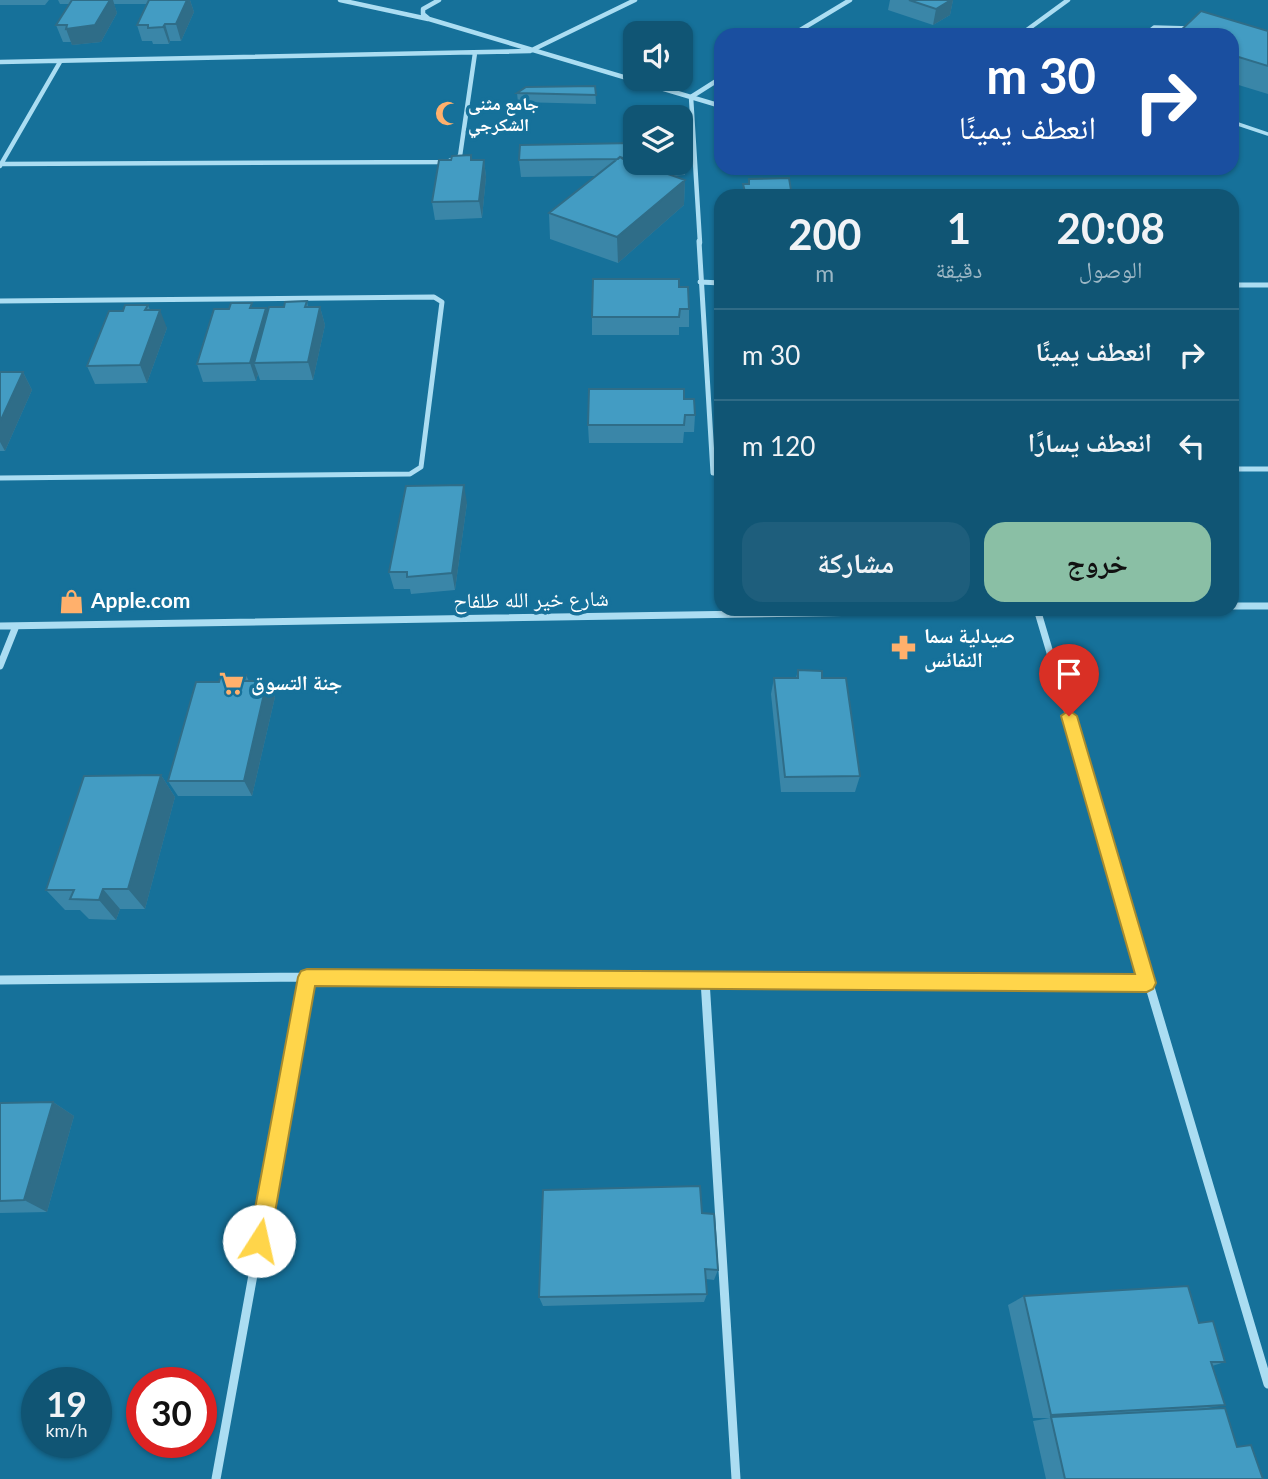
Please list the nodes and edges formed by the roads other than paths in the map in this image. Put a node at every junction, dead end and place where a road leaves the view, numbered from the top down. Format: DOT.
graph roads {
  1 [pos="340,0"];
  2 [pos="439,0"];
  3 [pos="635,0"];
  4 [pos="849,0"];
  5 [pos="1068,0"];
  6 [pos="429,19"];
  7 [pos="803,28"];
  8 [pos="1030,28"];
  9 [pos="1153,28"];
  10 [pos="1182,28"];
  11 [pos="530,51"];
  12 [pos="475,53"];
  13 [pos="0,62"];
  14 [pos="60,62"];
  15 [pos="714,82"];
  16 [pos="691,97"];
  17 [pos="714,104"];
  18 [pos="1239,124"];
  19 [pos="1268,134"];
  20 [pos="1,165"];
  21 [pos="700,282"];
  22 [pos="714,282"];
  23 [pos="1239,285"];
  24 [pos="1268,285"];
  25 [pos="0,301"];
  26 [pos="1239,469"];
  27 [pos="1268,469"];
  28 [pos="714,473"];
  29 [pos="0,478"];
  30 [pos="1239,606"];
  31 [pos="1268,606"];
  32 [pos="714,614"];
  33 [pos="1039,616"];
  34 [pos="0,626"];
  35 [pos="16,626"];
  36 [pos="0,666"];
  37 [pos="307,977"];
  38 [pos="705,980"];
  39 [pos="0,981"];
  40 [pos="1147,983"];
  41 [pos="1268,1384"];
  42 [pos="216,1479"];
  43 [pos="736,1479"];
  1 -- 6 [label="street"];
  2 -- 6 [label="street"];
  3 -- 11 [label="street"];
  4 -- 7 [label="street"];
  5 -- 8 [label="street"];
  6 -- 11 [label="street"];
  9 -- 10 [label="lane"];
  11 -- 12 [label="street"];
  11 -- 16 [label="street"];
  12 -- 14 [label="street"];
  12 -- 20 [label="street"];
  13 -- 14 [label="street"];
  14 -- 20 [label="street"];
  15 -- 16 [label="street"];
  16 -- 17 [label="street"];
  16 -- 21 [label="street"];
  18 -- 19 [label="lane"];
  21 -- 22 [label="street"];
  21 -- 28 [label="street"];
  23 -- 24 [label="street"];
  25 -- 29 [label="street"];
  26 -- 27 [label="street"];
  30 -- 31 [label="street"];
  32 -- 35 [label="street, شارع خير الله طلفاح"];
  33 -- 40 [label="street"];
  34 -- 35 [label="street, شارع خير الله طلفاح"];
  35 -- 36 [label="street"];
  37 -- 38 [label="street"];
  37 -- 39 [label="street"];
  37 -- 42 [label="street"];
  38 -- 40 [label="street"];
  38 -- 43 [label="street"];
  40 -- 41 [label="street"];
}
